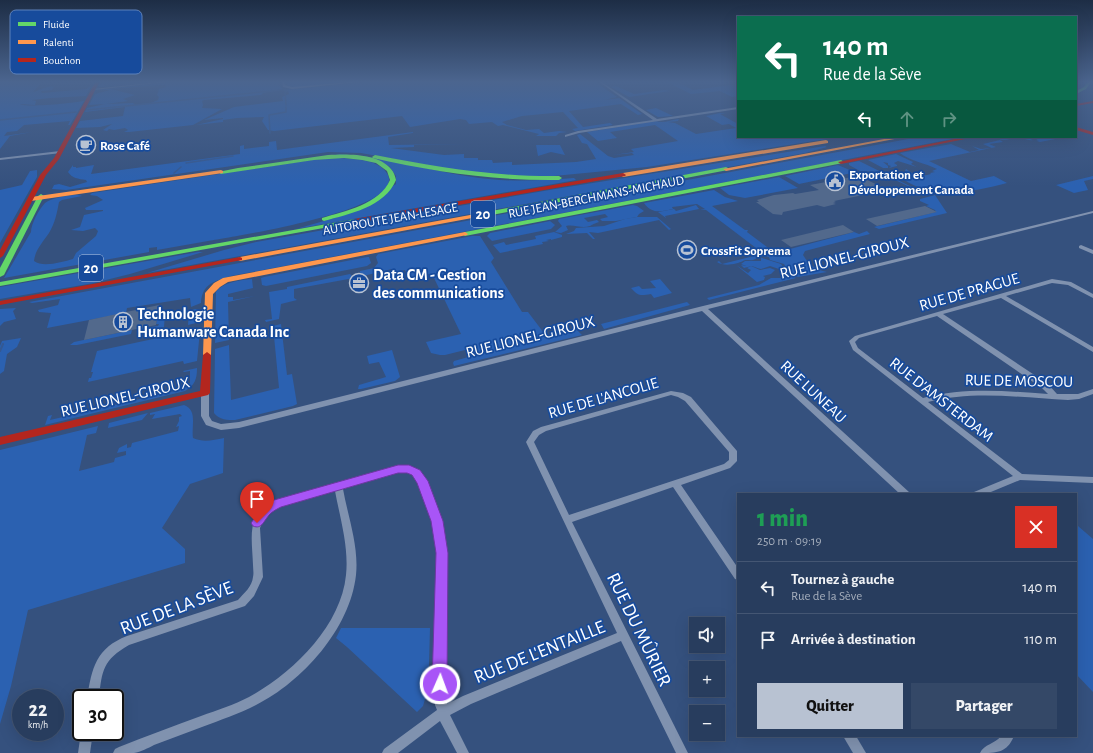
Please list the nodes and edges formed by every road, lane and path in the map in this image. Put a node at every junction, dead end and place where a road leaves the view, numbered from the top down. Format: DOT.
graph roads {
  1 [pos="79,116"];
  2 [pos="650,116"];
  3 [pos="682,116"];
  4 [pos="656,120"];
  5 [pos="1077,128"];
  6 [pos="1092,134"];
  7 [pos="566,136"];
  8 [pos="853,138"];
  9 [pos="898,138"];
  10 [pos="968,138"];
  11 [pos="58,156"];
  12 [pos="0,159"];
  13 [pos="241,168"];
  14 [pos="635,173"];
  15 [pos="40,197"];
  16 [pos="31,199"];
  17 [pos="1093,212"];
  18 [pos="222,244"];
  19 [pos="1081,247"];
  20 [pos="1093,252"];
  21 [pos="0,256"];
  22 [pos="1,272"];
  23 [pos="0,284"];
  24 [pos="1002,296"];
  25 [pos="1093,296"];
  26 [pos="0,303"];
  27 [pos="703,308"];
  28 [pos="938,314"];
  29 [pos="852,341"];
  30 [pos="1093,350"];
  31 [pos="1093,391"];
  32 [pos="205,393"];
  33 [pos="1055,397"];
  34 [pos="921,401"];
  35 [pos="0,442"];
  36 [pos="1020,477"];
  37 [pos="1093,480"];
  38 [pos="675,483"];
  39 [pos="338,486"];
  40 [pos="905,493"];
  41 [pos="980,493"];
  42 [pos="567,520"];
  43 [pos="737,575"];
  44 [pos="624,635"];
  45 [pos="94,689"];
  46 [pos="443,712"];
  47 [pos="850,737"];
  48 [pos="1007,737"];
  49 [pos="86,741"];
  50 [pos="84,753"];
  51 [pos="119,753"];
  52 [pos="388,753"];
  53 [pos="463,753"];
  54 [pos="682,753"];
  55 [pos="860,753"];
  56 [pos="986,753"];
  1 -- 11 [label="main road"];
  2 -- 4 [label="street"];
  3 -- 4 [label="street"];
  4 -- 7 [label="street"];
  5 -- 6 [label="main road"];
  8 -- 14 [label="main road, AUTOROUTE JEAN-LESAGE / 20"];
  9 -- 26 [label="main road, AUTOROUTE JEAN-LESAGE / 20"];
  10 -- 32 [label="main road, RUE JEAN-BERCHMANS-MICHAUD"];
  11 -- 12 [label="street"];
  11 -- 15 [label="main road"];
  11 -- 16 [label="main road"];
  13 -- 14 [label="main road"];
  13 -- 15 [label="main road"];
  13 -- 18 [label="main road"];
  14 -- 18 [label="main road, AUTOROUTE JEAN-LESAGE / 20"];
  15 -- 16 [label="main road"];
  15 -- 22 [label="main road"];
  16 -- 21 [label="main road"];
  17 -- 27 [label="street, RUE LIONEL-GIROUX"];
  18 -- 23 [label="main road, AUTOROUTE JEAN-LESAGE / 20"];
  19 -- 20 [label="street"];
  24 -- 25 [label="street, RUE DE PRAGUE"];
  24 -- 28 [label="street, RUE DE PRAGUE"];
  24 -- 30 [label="street"];
  27 -- 32 [label="street, RUE LIONEL-GIROUX"];
  27 -- 40 [label="street, RUE LUNEAU"];
  28 -- 29 [label="street, RUE DE PRAGUE"];
  28 -- 33 [label="street"];
  29 -- 34 [label="street, RUE D'AMSTERDAM"];
  31 -- 33 [label="street, RUE DE MOSCOU"];
  32 -- 35 [label="main road, RUE LIONEL-GIROUX"];
  33 -- 34 [label="street, RUE DE MOSCOU"];
  34 -- 36 [label="street, RUE D'AMSTERDAM"];
  36 -- 37 [label="street"];
  36 -- 41 [label="street"];
  38 -- 42 [label="street, RUE DE L'ANCOLIE"];
  38 -- 42 [label="street, RUE DE L'ANCOLIE"];
  38 -- 43 [label="street"];
  39 -- 45 [label="street, RUE DE LA SÈVE"];
  39 -- 46 [label="street, RUE DE LA SÈVE"];
  39 -- 51 [label="street"];
  42 -- 44 [label="street, RUE DU MÛRIER"];
  44 -- 46 [label="street, RUE DE L'ENTAILLE"];
  44 -- 54 [label="street, RUE DU MÛRIER"];
  46 -- 52 [label="street, RUE DE L'ENTAILLE"];
  46 -- 53 [label="street"];
  47 -- 55 [label="street"];
  48 -- 56 [label="street"];
  49 -- 50 [label="street"];
}
